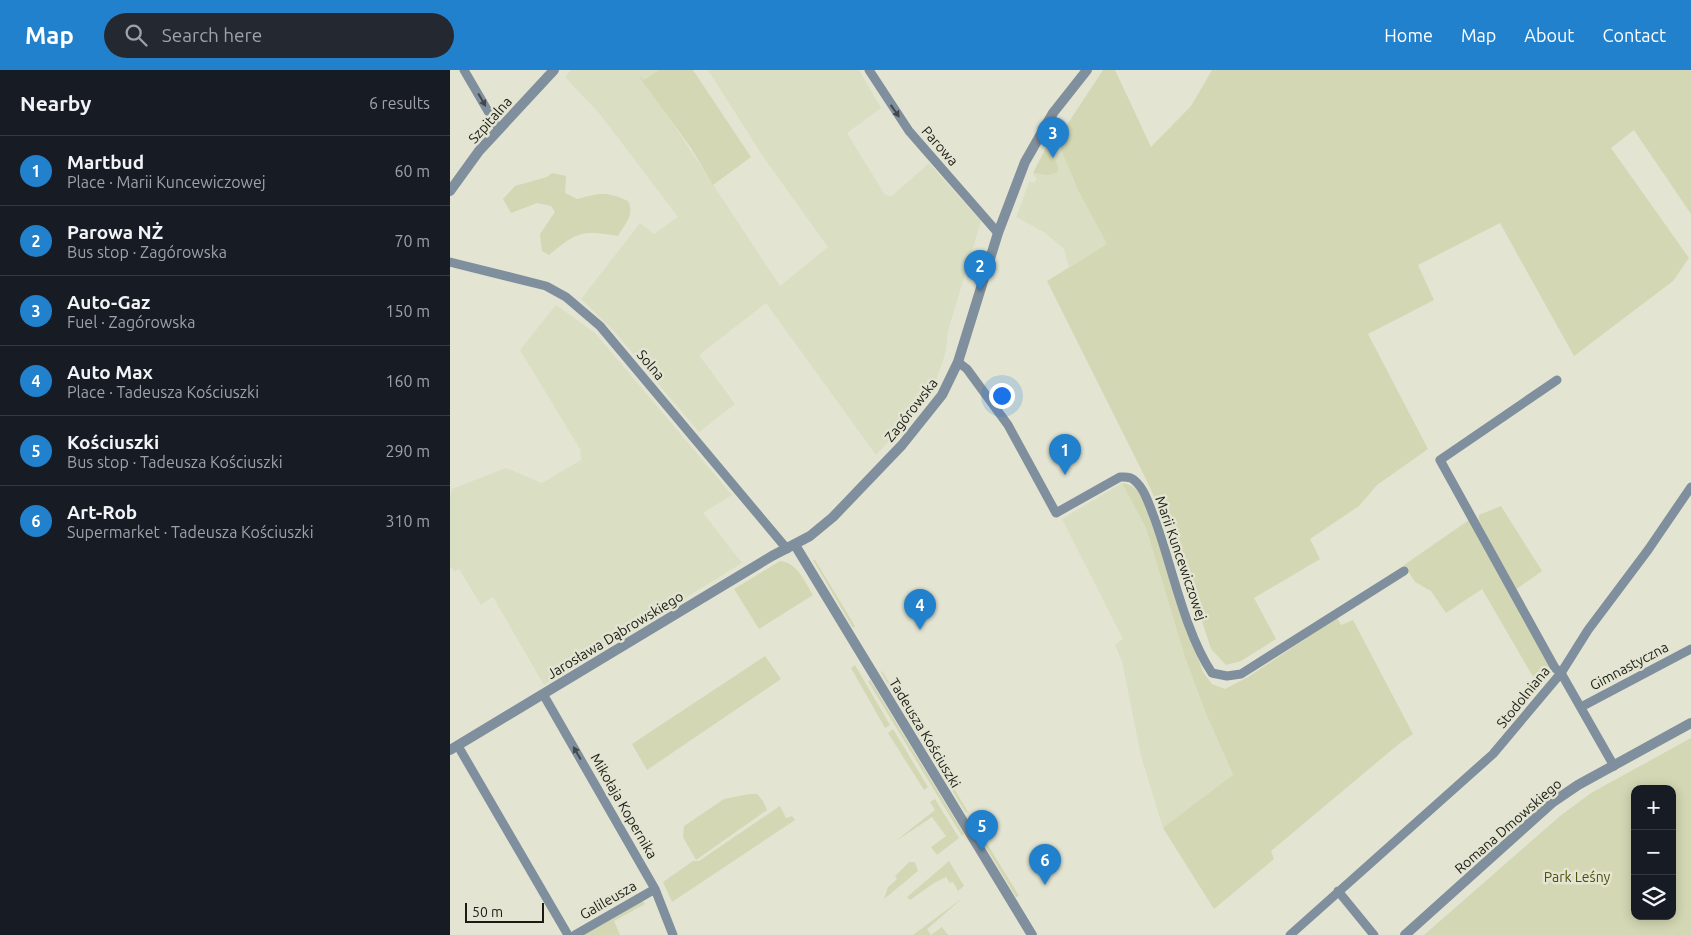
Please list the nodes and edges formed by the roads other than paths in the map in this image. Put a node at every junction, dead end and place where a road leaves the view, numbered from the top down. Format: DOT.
graph roads {
  1 [pos="464,70"];
  2 [pos="554,70"];
  3 [pos="869,70"];
  4 [pos="1087,70"];
  5 [pos="499,130"];
  6 [pos="450,191"];
  7 [pos="998,233"];
  8 [pos="450,262"];
  9 [pos="958,362"];
  10 [pos="1557,380"];
  11 [pos="1691,487"];
  12 [pos="791,547"];
  13 [pos="1404,571"];
  14 [pos="1691,649"];
  15 [pos="1561,673"];
  16 [pos="544,694"];
  17 [pos="1581,707"];
  18 [pos="1691,723"];
  19 [pos="454,748"];
  20 [pos="1614,766"];
  21 [pos="655,889"];
  22 [pos="1338,891"];
  23 [pos="568,935"];
  24 [pos="575,935"];
  25 [pos="673,935"];
  26 [pos="1032,935"];
  27 [pos="1290,935"];
  28 [pos="1374,935"];
  29 [pos="1405,935"];
  1 -- 5 [label="street, one-way"];
  2 -- 5 [label="street, Szpitalna"];
  3 -- 7 [label="street, Parowa, one-way"];
  4 -- 7 [label="street, Zagórowska"];
  5 -- 6 [label="street, Szpitalna"];
  7 -- 9 [label="street, Zagórowska"];
  8 -- 12 [label="street, Solna"];
  9 -- 12 [label="street, Zagórowska"];
  9 -- 13 [label="street, Marii Kuncewiczowej"];
  10 -- 15 [label="street, Gimnastyczna"];
  11 -- 15 [label="street, Stodolniana"];
  12 -- 16 [label="street, Jarosława Dąbrowskiego"];
  12 -- 26 [label="street, Tadeusza Kościuszki"];
  14 -- 17 [label="street, Gimnastyczna"];
  15 -- 17 [label="street, Gimnastyczna"];
  15 -- 22 [label="street, Stodolniana"];
  16 -- 19 [label="street, Jarosława Dąbrowskiego"];
  21 -- 16 [label="street, Mikołaja Kopernika, one-way"];
  17 -- 20 [label="street, Gimnastyczna"];
  18 -- 20 [label="street, Romana Dmowskiego"];
  19 -- 23 [label="street"];
  20 -- 29 [label="street, Romana Dmowskiego"];
  21 -- 24 [label="street, Galileusza"];
  21 -- 25 [label="street, Mikołaja Kopernika"];
  22 -- 27 [label="street, Stodolniana"];
  22 -- 28 [label="street"];
}
